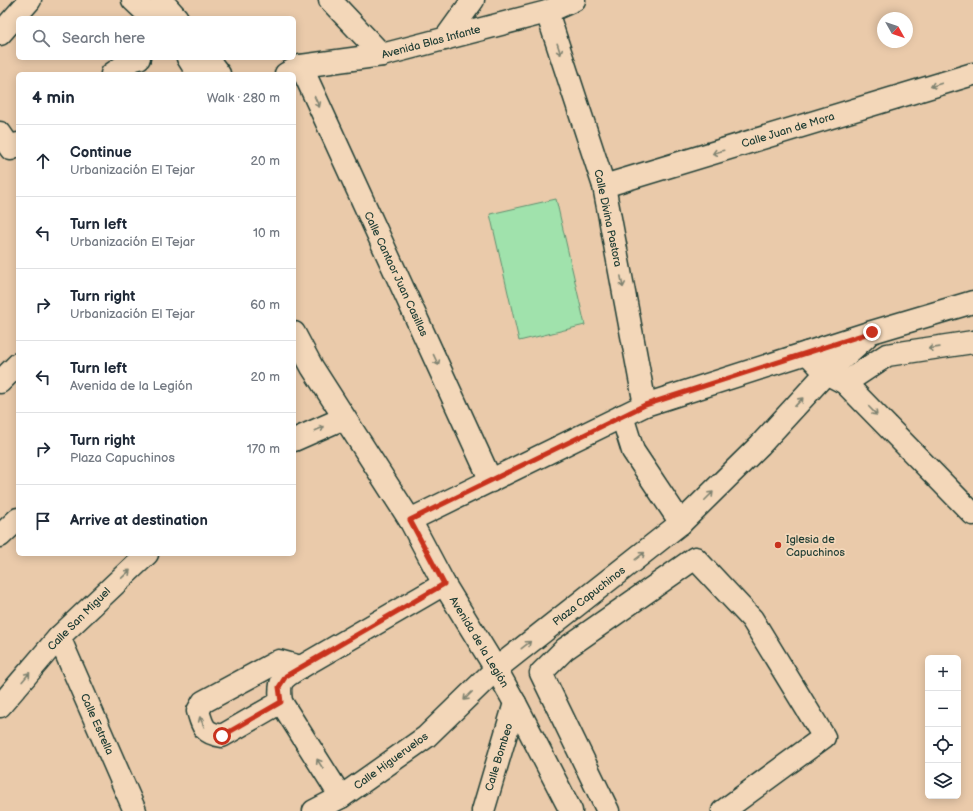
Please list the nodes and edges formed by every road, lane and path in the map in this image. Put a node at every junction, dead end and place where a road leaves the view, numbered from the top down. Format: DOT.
graph roads {
  1 [pos="30,0"];
  2 [pos="132,0"];
  3 [pos="330,0"];
  4 [pos="473,0"];
  5 [pos="574,0"];
  6 [pos="164,11"];
  7 [pos="547,12"];
  8 [pos="182,16"];
  9 [pos="0,34"];
  10 [pos="445,39"];
  11 [pos="382,55"];
  12 [pos="132,60"];
  13 [pos="282,60"];
  14 [pos="198,66"];
  15 [pos="294,70"];
  16 [pos="115,72"];
  17 [pos="214,72"];
  18 [pos="296,74"];
  19 [pos="973,74"];
  20 [pos="0,133"];
  21 [pos="16,145"];
  22 [pos="604,186"];
  23 [pos="973,302"];
  24 [pos="872,332"];
  25 [pos="296,337"];
  26 [pos="973,342"];
  27 [pos="807,353"];
  28 [pos="16,366"];
  29 [pos="826,373"];
  30 [pos="0,382"];
  31 [pos="845,383"];
  32 [pos="645,405"];
  33 [pos="622,416"];
  34 [pos="344,418"];
  35 [pos="296,439"];
  36 [pos="491,481"];
  37 [pos="973,514"];
  38 [pos="410,520"];
  39 [pos="16,521"];
  40 [pos="681,524"];
  41 [pos="0,536"];
  42 [pos="145,556"];
  43 [pos="444,584"];
  44 [pos="59,637"];
  45 [pos="301,667"];
  46 [pos="496,669"];
  47 [pos="281,702"];
  48 [pos="515,703"];
  49 [pos="0,706"];
  50 [pos="341,797"];
  51 [pos="135,811"];
  52 [pos="314,811"];
  53 [pos="483,811"];
  54 [pos="571,811"];
  55 [pos="608,811"];
  56 [pos="723,811"];
  1 -- 9 [label="street"];
  2 -- 6 [label="street"];
  3 -- 11 [label="street"];
  4 -- 10 [label="street"];
  5 -- 7 [label="street, Avenida Blas Infante"];
  6 -- 8 [label="street"];
  7 -- 10 [label="street, Avenida Blas Infante"];
  7 -- 22 [label="street, Calle Divina Pastora, one-way"];
  10 -- 11 [label="street, Avenida Blas Infante"];
  11 -- 15 [label="street, Avenida Blas Infante"];
  12 -- 16 [label="street"];
  13 -- 15 [label="street"];
  14 -- 17 [label="street"];
  18 -- 36 [label="street, Calle Cantaor Juan Casillas, one-way"];
  19 -- 22 [label="street, Calle Juan de Mora, one-way"];
  20 -- 21 [label="street"];
  22 -- 32 [label="street, Calle Divina Pastora, one-way"];
  23 -- 24 [label="street"];
  24 -- 27 [label="street"];
  24 -- 29 [label="street, Plaza Capuchinos"];
  25 -- 34 [label="street, Avenida de la Legión"];
  26 -- 31 [label="street, one-way"];
  27 -- 29 [label="street"];
  27 -- 32 [label="street"];
  28 -- 30 [label="street"];
  29 -- 31 [label="street"];
  40 -- 29 [label="street, Plaza Capuchinos, one-way"];
  31 -- 37 [label="street, one-way"];
  32 -- 33 [label="street"];
  33 -- 36 [label="street"];
  33 -- 40 [label="street"];
  35 -- 34 [label="street, one-way"];
  34 -- 38 [label="street, Avenida de la Legión"];
  36 -- 38 [label="street"];
  38 -- 43 [label="street, Avenida de la Legión"];
  39 -- 41 [label="street"];
  46 -- 40 [label="street, Plaza Capuchinos, one-way"];
  44 -- 42 [label="street, Calle San Miguel, one-way"];
  43 -- 45 [label="street"];
  43 -- 46 [label="street, Avenida de la Legión"];
  49 -- 44 [label="street, Calle San Miguel, one-way"];
  44 -- 51 [label="street, Calle Estrella"];
  45 -- 47 [label="street"];
  47 -- 45 [label="street, one-way"];
  46 -- 48 [label="street, Avenida de la Legión"];
  46 -- 50 [label="street, Calle Higueruelos, one-way"];
  50 -- 47 [label="street, one-way"];
  48 -- 53 [label="street, Calle Bombeo"];
  48 -- 54 [label="street, Avenida de la Legión"];
  50 -- 52 [label="street, Calle Higueruelos"];
  55 -- 56 [label="street"];
}
